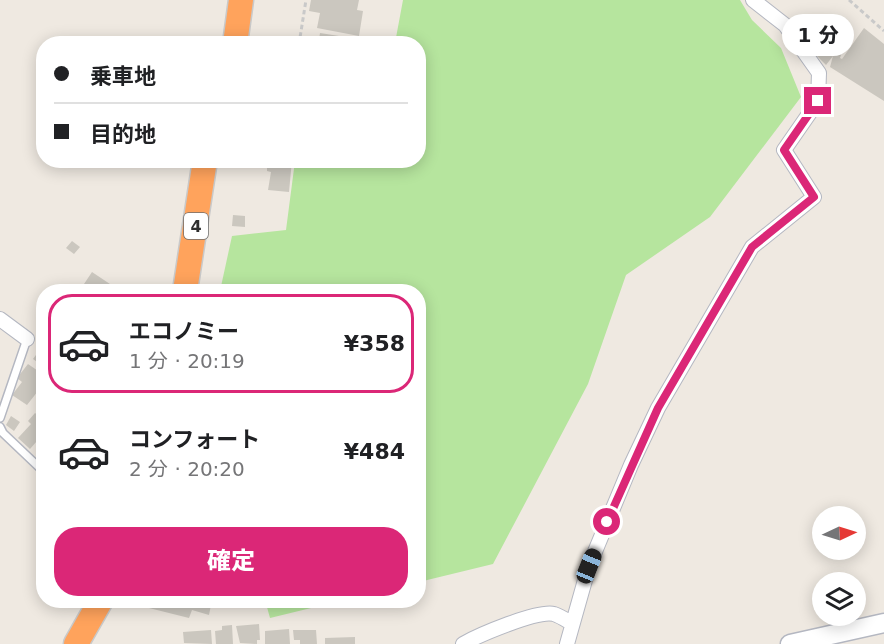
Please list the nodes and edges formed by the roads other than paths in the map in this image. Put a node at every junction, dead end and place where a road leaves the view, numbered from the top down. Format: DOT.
graph roads {
  1 [pos="225,0"];
  2 [pos="242,0"];
  3 [pos="753,0"];
  4 [pos="221,36"];
  5 [pos="236,36"];
  6 [pos="204,168"];
  7 [pos="218,168"];
  8 [pos="186,284"];
  9 [pos="201,284"];
  10 [pos="0,319"];
  11 [pos="27,339"];
  12 [pos="0,418"];
  13 [pos="0,427"];
  14 [pos="36,464"];
  15 [pos="79,608"];
  16 [pos="96,608"];
  17 [pos="571,623"];
  18 [pos="884,623"];
  19 [pos="59,644"];
  20 [pos="76,644"];
  21 [pos="463,644"];
  22 [pos="567,644"];
  23 [pos="790,644"];
  1 -- 4 [label="highway"];
  2 -- 5 [label="highway"];
  3 -- 17 [label="street"];
  6 -- 8 [label="highway, 4"];
  7 -- 9 [label="highway, 4"];
  10 -- 11 [label="street"];
  11 -- 12 [label="lane"];
  13 -- 14 [label="lane"];
  15 -- 19 [label="highway"];
  16 -- 20 [label="highway"];
  17 -- 21 [label="street"];
  17 -- 22 [label="street"];
  18 -- 23 [label="street"];
}
